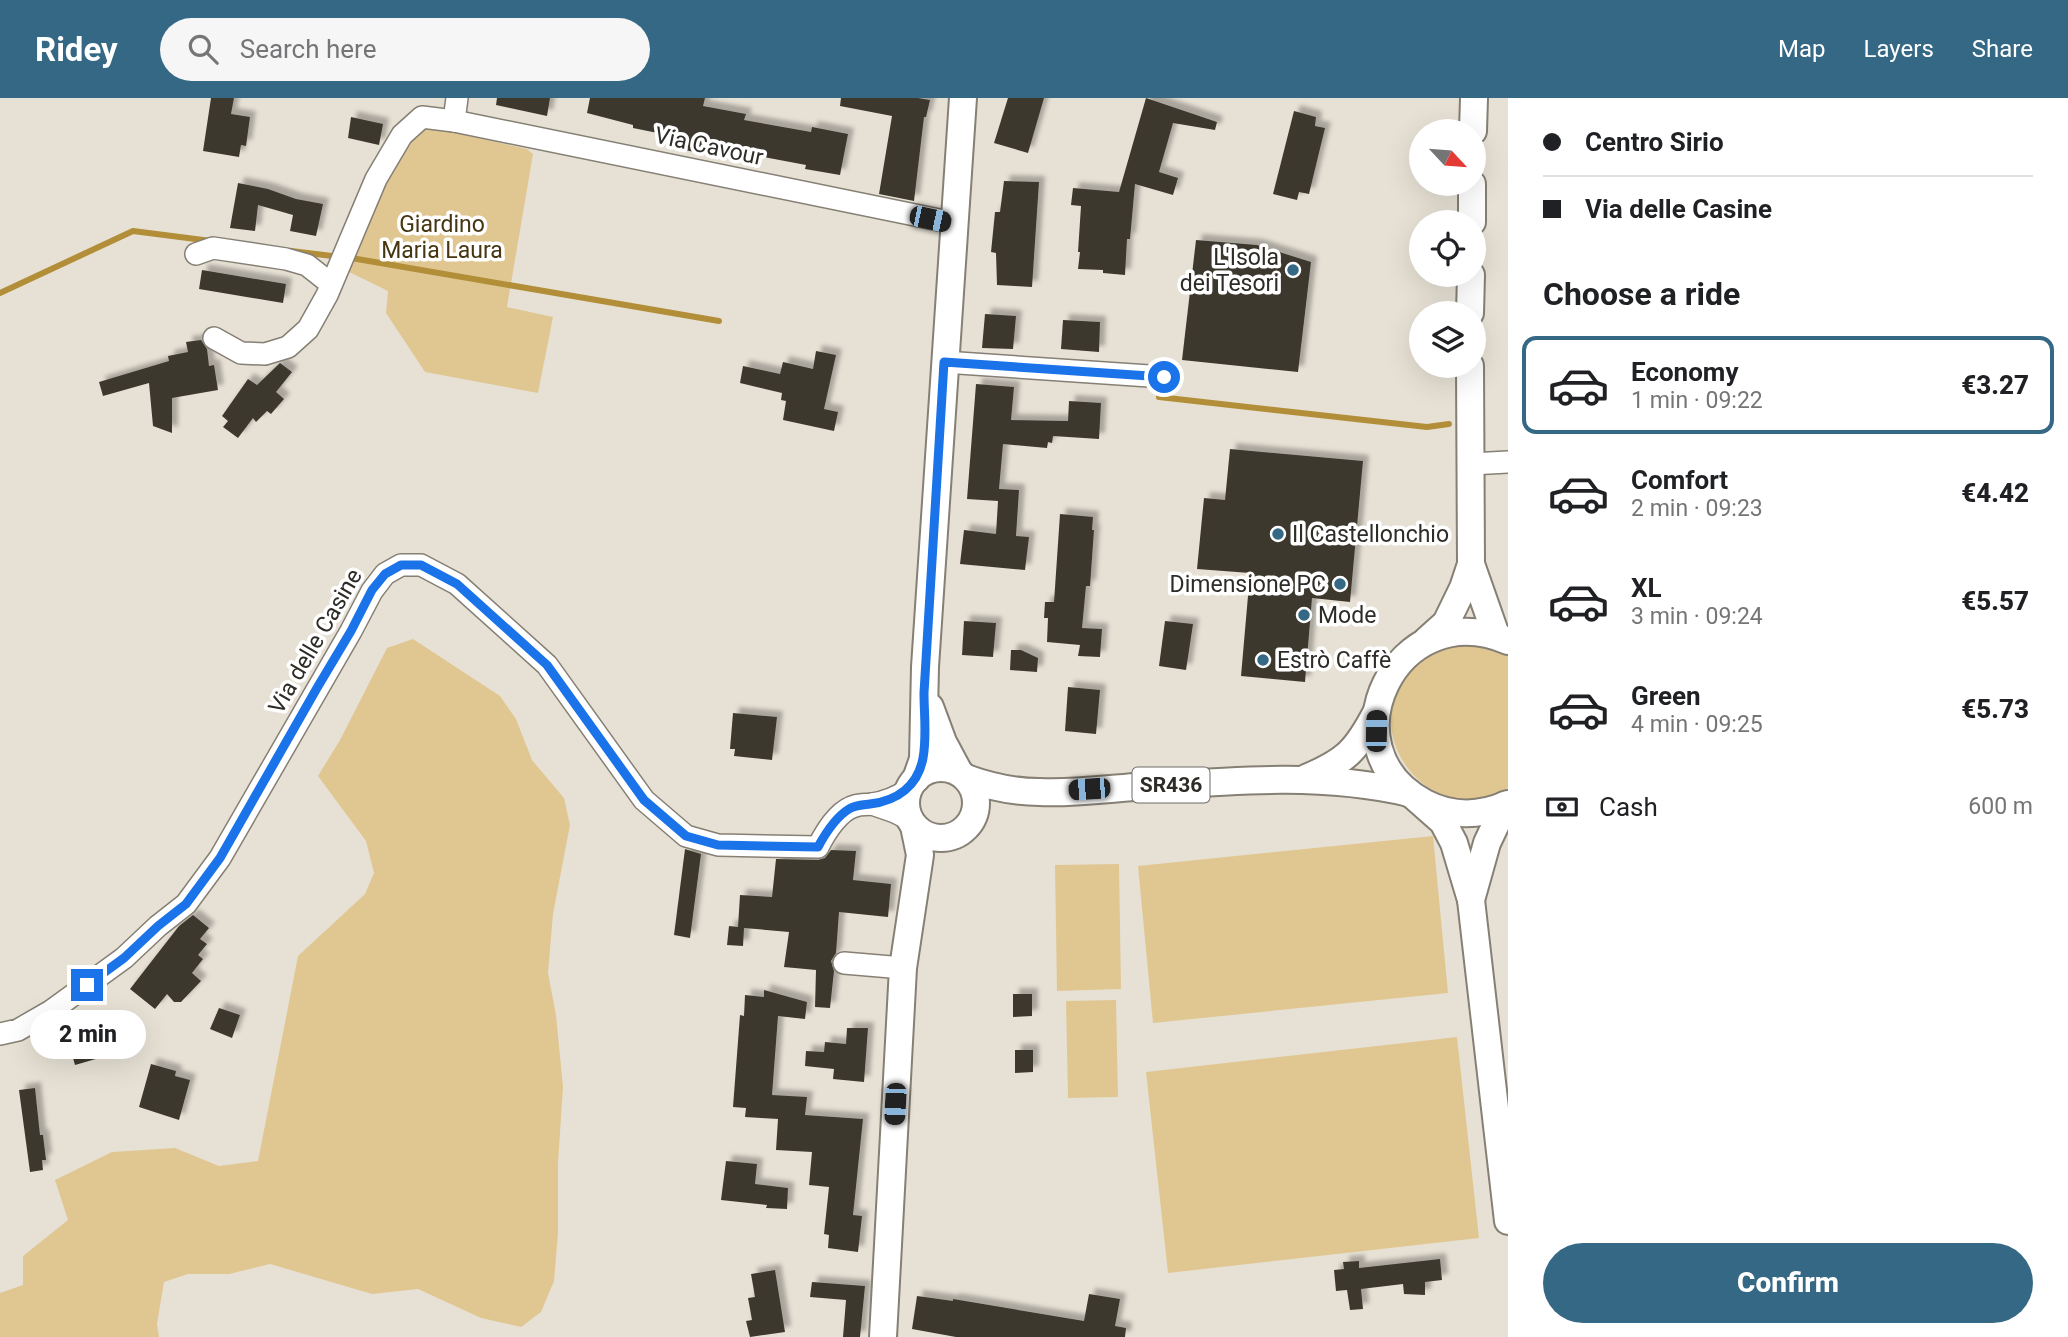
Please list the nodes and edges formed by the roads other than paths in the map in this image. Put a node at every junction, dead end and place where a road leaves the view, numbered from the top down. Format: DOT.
graph roads {
  1 [pos="457,98"];
  2 [pos="963,98"];
  3 [pos="1474,98"];
  4 [pos="1473,119"];
  5 [pos="453,121"];
  6 [pos="954,223"];
  7 [pos="196,254"];
  8 [pos="339,266"];
  9 [pos="214,338"];
  10 [pos="944,362"];
  11 [pos="1164,377"];
  12 [pos="1470,378"];
  13 [pos="1508,462"];
  14 [pos="1471,464"];
  15 [pos="1471,564"];
  16 [pos="1502,638"];
  17 [pos="1427,640"];
  18 [pos="924,693"];
  19 [pos="1376,713"];
  20 [pos="962,775"];
  21 [pos="1304,779"];
  22 [pos="912,784"];
  23 [pos="1039,793"];
  24 [pos="1413,796"];
  25 [pos="872,804"];
  26 [pos="1507,804"];
  27 [pos="974,817"];
  28 [pos="911,822"];
  29 [pos="955,836"];
  30 [pos="915,899"];
  31 [pos="1471,901"];
  32 [pos="844,962"];
  33 [pos="903,968"];
  34 [pos="0,1034"];
  35 [pos="1508,1221"];
  36 [pos="883,1337"];
  1 -- 5 [label="street"];
  2 -- 6 [label="main road"];
  3 -- 4 [label="main road"];
  5 -- 6 [label="street, Via Cavour"];
  5 -- 8 [label="street, Via Cavour"];
  6 -- 10 [label="main road"];
  7 -- 8 [label="street"];
  8 -- 9 [label="street, Via Cavour"];
  10 -- 11 [label="street"];
  10 -- 18 [label="main road"];
  12 -- 14 [label="main road"];
  13 -- 14 [label="street"];
  14 -- 15 [label="main road"];
  15 -- 16 [label="main road"];
  15 -- 17 [label="main road"];
  16 -- 17 [label="main road, SR436"];
  17 -- 19 [label="main road, SR436"];
  18 -- 20 [label="main road"];
  18 -- 22 [label="main road"];
  19 -- 21 [label="main road, SR436"];
  19 -- 24 [label="main road, SR436"];
  20 -- 22 [label="main road"];
  20 -- 23 [label="main road, SR436"];
  20 -- 27 [label="main road"];
  21 -- 23 [label="main road, SR436"];
  21 -- 24 [label="main road, SR436"];
  22 -- 25 [label="street"];
  22 -- 28 [label="main road"];
  23 -- 27 [label="main road, SR436"];
  24 -- 26 [label="main road, SR436"];
  24 -- 31 [label="main road"];
  25 -- 28 [label="street"];
  25 -- 34 [label="street, Via delle Casine"];
  26 -- 31 [label="main road"];
  27 -- 29 [label="main road"];
  28 -- 29 [label="main road"];
  28 -- 30 [label="main road"];
  29 -- 30 [label="main road"];
  30 -- 33 [label="main road"];
  31 -- 35 [label="main road"];
  32 -- 33 [label="street"];
  33 -- 36 [label="main road"];
}
